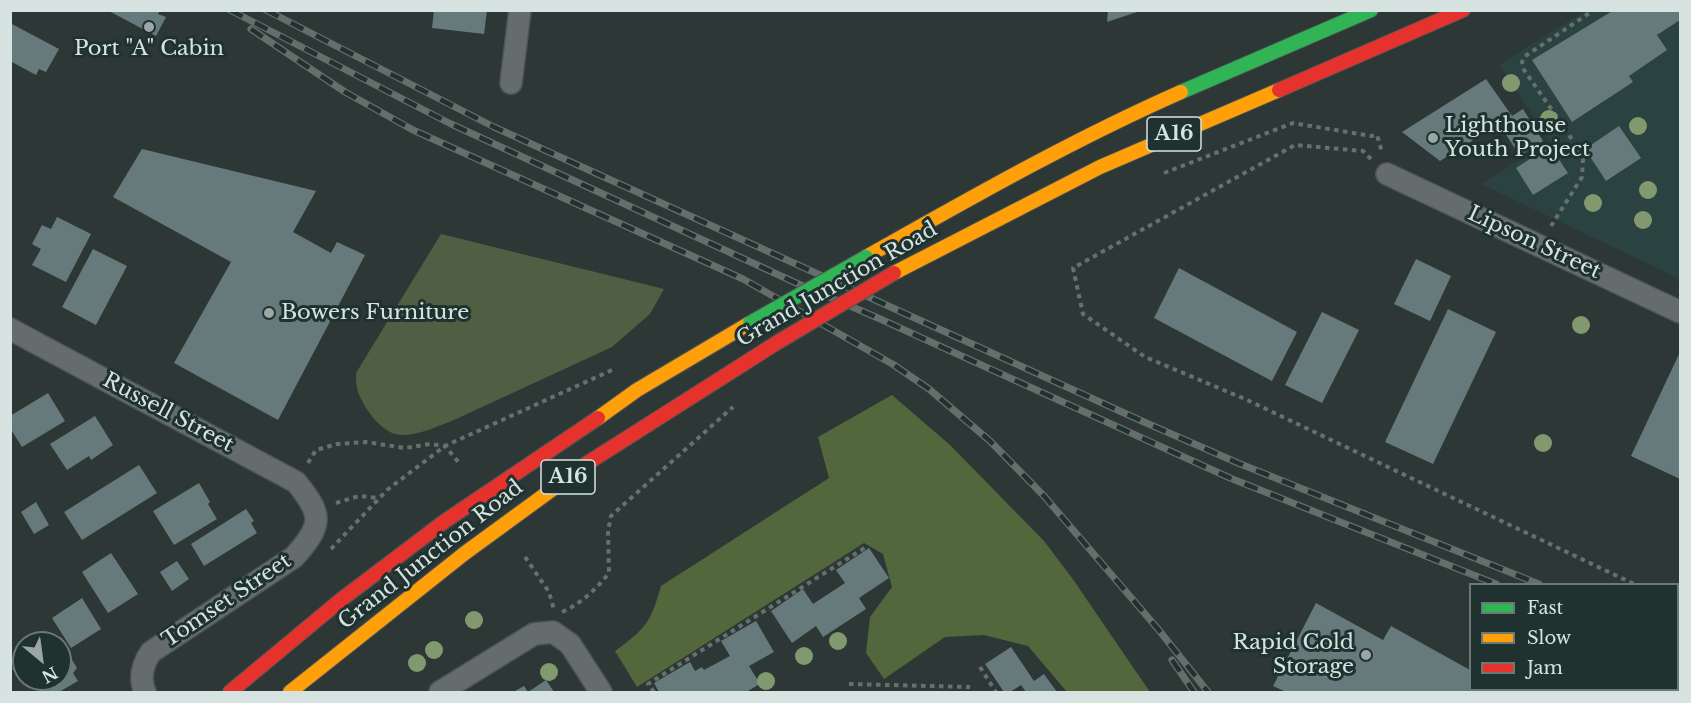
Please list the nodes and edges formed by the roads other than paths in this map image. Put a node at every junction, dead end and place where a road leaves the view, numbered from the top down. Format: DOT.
graph roads {
  1 [pos="520,10"];
  2 [pos="1371,10"];
  3 [pos="1462,10"];
  4 [pos="511,83"];
  5 [pos="1387,174"];
  6 [pos="1680,312"];
  7 [pos="10,329"];
  8 [pos="315,510"];
  9 [pos="145,693"];
  10 [pos="230,693"];
  11 [pos="290,693"];
  12 [pos="440,693"];
  13 [pos="601,693"];
  1 -- 4 [label="street"];
  2 -- 10 [label="highway, Grand Junction Road / A16, bridge"];
  3 -- 11 [label="highway, Grand Junction Road / A16, bridge"];
  5 -- 6 [label="street, Lipson Street"];
  7 -- 8 [label="street, Russell Street"];
  8 -- 9 [label="street, Tomset Street"];
  12 -- 13 [label="street"];
}
